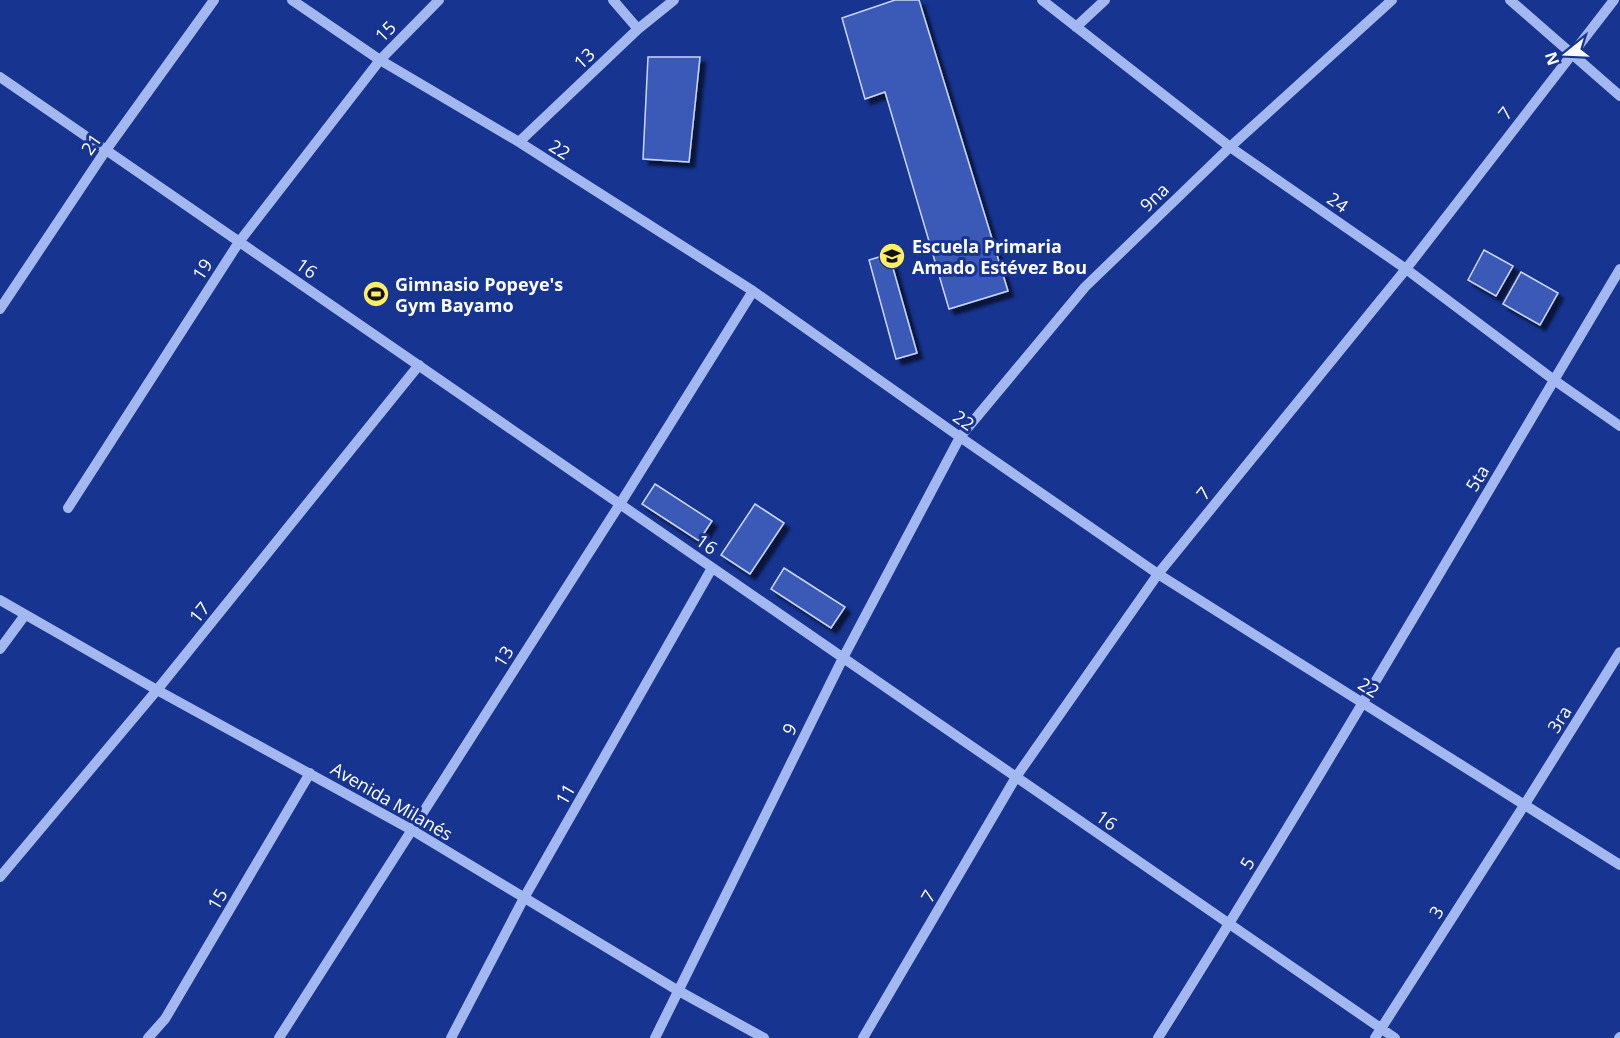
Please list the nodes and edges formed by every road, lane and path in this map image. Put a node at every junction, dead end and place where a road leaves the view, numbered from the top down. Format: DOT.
graph roads {
  1 [pos="214,0"];
  2 [pos="292,0"];
  3 [pos="439,0"];
  4 [pos="613,0"];
  5 [pos="674,0"];
  6 [pos="1042,0"];
  7 [pos="1106,0"];
  8 [pos="1392,0"];
  9 [pos="1510,0"];
  10 [pos="1614,0"];
  11 [pos="1076,27"];
  12 [pos="638,29"];
  13 [pos="1572,54"];
  14 [pos="380,60"];
  15 [pos="0,77"];
  16 [pos="1620,96"];
  17 [pos="519,142"];
  18 [pos="1230,147"];
  19 [pos="106,150"];
  20 [pos="239,242"];
  21 [pos="1406,269"];
  22 [pos="1620,269"];
  23 [pos="753,291"];
  24 [pos="0,309"];
  25 [pos="418,365"];
  26 [pos="1554,380"];
  27 [pos="1620,426"];
  28 [pos="960,437"];
  29 [pos="620,504"];
  30 [pos="68,508"];
  31 [pos="712,568"];
  32 [pos="1158,574"];
  33 [pos="0,600"];
  34 [pos="25,615"];
  35 [pos="0,650"];
  36 [pos="1620,652"];
  37 [pos="843,658"];
  38 [pos="157,690"];
  39 [pos="1364,704"];
  40 [pos="310,773"];
  41 [pos="1016,777"];
  42 [pos="1526,804"];
  43 [pos="412,830"];
  44 [pos="1620,865"];
  45 [pos="0,877"];
  46 [pos="524,898"];
  47 [pos="1230,924"];
  48 [pos="677,990"];
  49 [pos="1378,1033"];
  50 [pos="148,1038"];
  51 [pos="279,1038"];
  52 [pos="451,1038"];
  53 [pos="655,1038"];
  54 [pos="764,1038"];
  55 [pos="863,1038"];
  56 [pos="1158,1038"];
  57 [pos="1395,1038"];
  1 -- 19 [label="street, 21"];
  2 -- 14 [label="street, 22"];
  3 -- 14 [label="street, 15"];
  4 -- 12 [label="street"];
  5 -- 12 [label="street, 13"];
  6 -- 11 [label="street, 24"];
  7 -- 11 [label="street"];
  8 -- 18 [label="street, 9na"];
  9 -- 13 [label="street"];
  10 -- 13 [label="street, 7"];
  11 -- 18 [label="street, 24"];
  12 -- 17 [label="street, 13"];
  13 -- 16 [label="street"];
  13 -- 21 [label="street, 7"];
  14 -- 17 [label="street, 22"];
  14 -- 20 [label="street, 19"];
  15 -- 19 [label="street, 16"];
  17 -- 23 [label="street, 22"];
  18 -- 21 [label="street, 24"];
  18 -- 28 [label="street, 9na"];
  19 -- 20 [label="street, 16"];
  19 -- 24 [label="street, 21"];
  20 -- 25 [label="street, 16"];
  20 -- 30 [label="street, 19"];
  21 -- 26 [label="street, 24"];
  21 -- 32 [label="street, 7"];
  22 -- 26 [label="street, 5ta"];
  23 -- 28 [label="street, 22"];
  23 -- 29 [label="street, 13"];
  25 -- 29 [label="street, 16"];
  25 -- 38 [label="street, 17"];
  26 -- 27 [label="street, 24"];
  26 -- 39 [label="street, 5ta"];
  28 -- 32 [label="street, 22"];
  28 -- 37 [label="street, 9"];
  29 -- 31 [label="street, 16"];
  29 -- 43 [label="street, 13"];
  31 -- 37 [label="street, 16"];
  31 -- 46 [label="street, 11"];
  32 -- 39 [label="street, 22"];
  32 -- 41 [label="street, 7"];
  33 -- 34 [label="street, Avenida Milanés"];
  34 -- 35 [label="street"];
  34 -- 38 [label="street, Avenida Milanés"];
  36 -- 42 [label="street, 3ra"];
  37 -- 41 [label="street, 16"];
  37 -- 48 [label="street, 9"];
  38 -- 40 [label="street, Avenida Milanés"];
  38 -- 45 [label="street, 17"];
  39 -- 42 [label="street, 22"];
  39 -- 47 [label="street, 5"];
  40 -- 43 [label="street, Avenida Milanés"];
  40 -- 50 [label="street, 15"];
  41 -- 47 [label="street, 16"];
  41 -- 55 [label="street, 7"];
  42 -- 44 [label="street, 22"];
  42 -- 49 [label="street, 3"];
  43 -- 46 [label="street, Avenida Milanés"];
  43 -- 51 [label="street, 13"];
  46 -- 48 [label="street, Avenida Milanés"];
  46 -- 52 [label="street, 11"];
  47 -- 49 [label="street, 16"];
  47 -- 56 [label="street, 5"];
  48 -- 53 [label="street, 9"];
  48 -- 54 [label="street, Avenida Milanés"];
  49 -- 57 [label="street, 16"];
}
